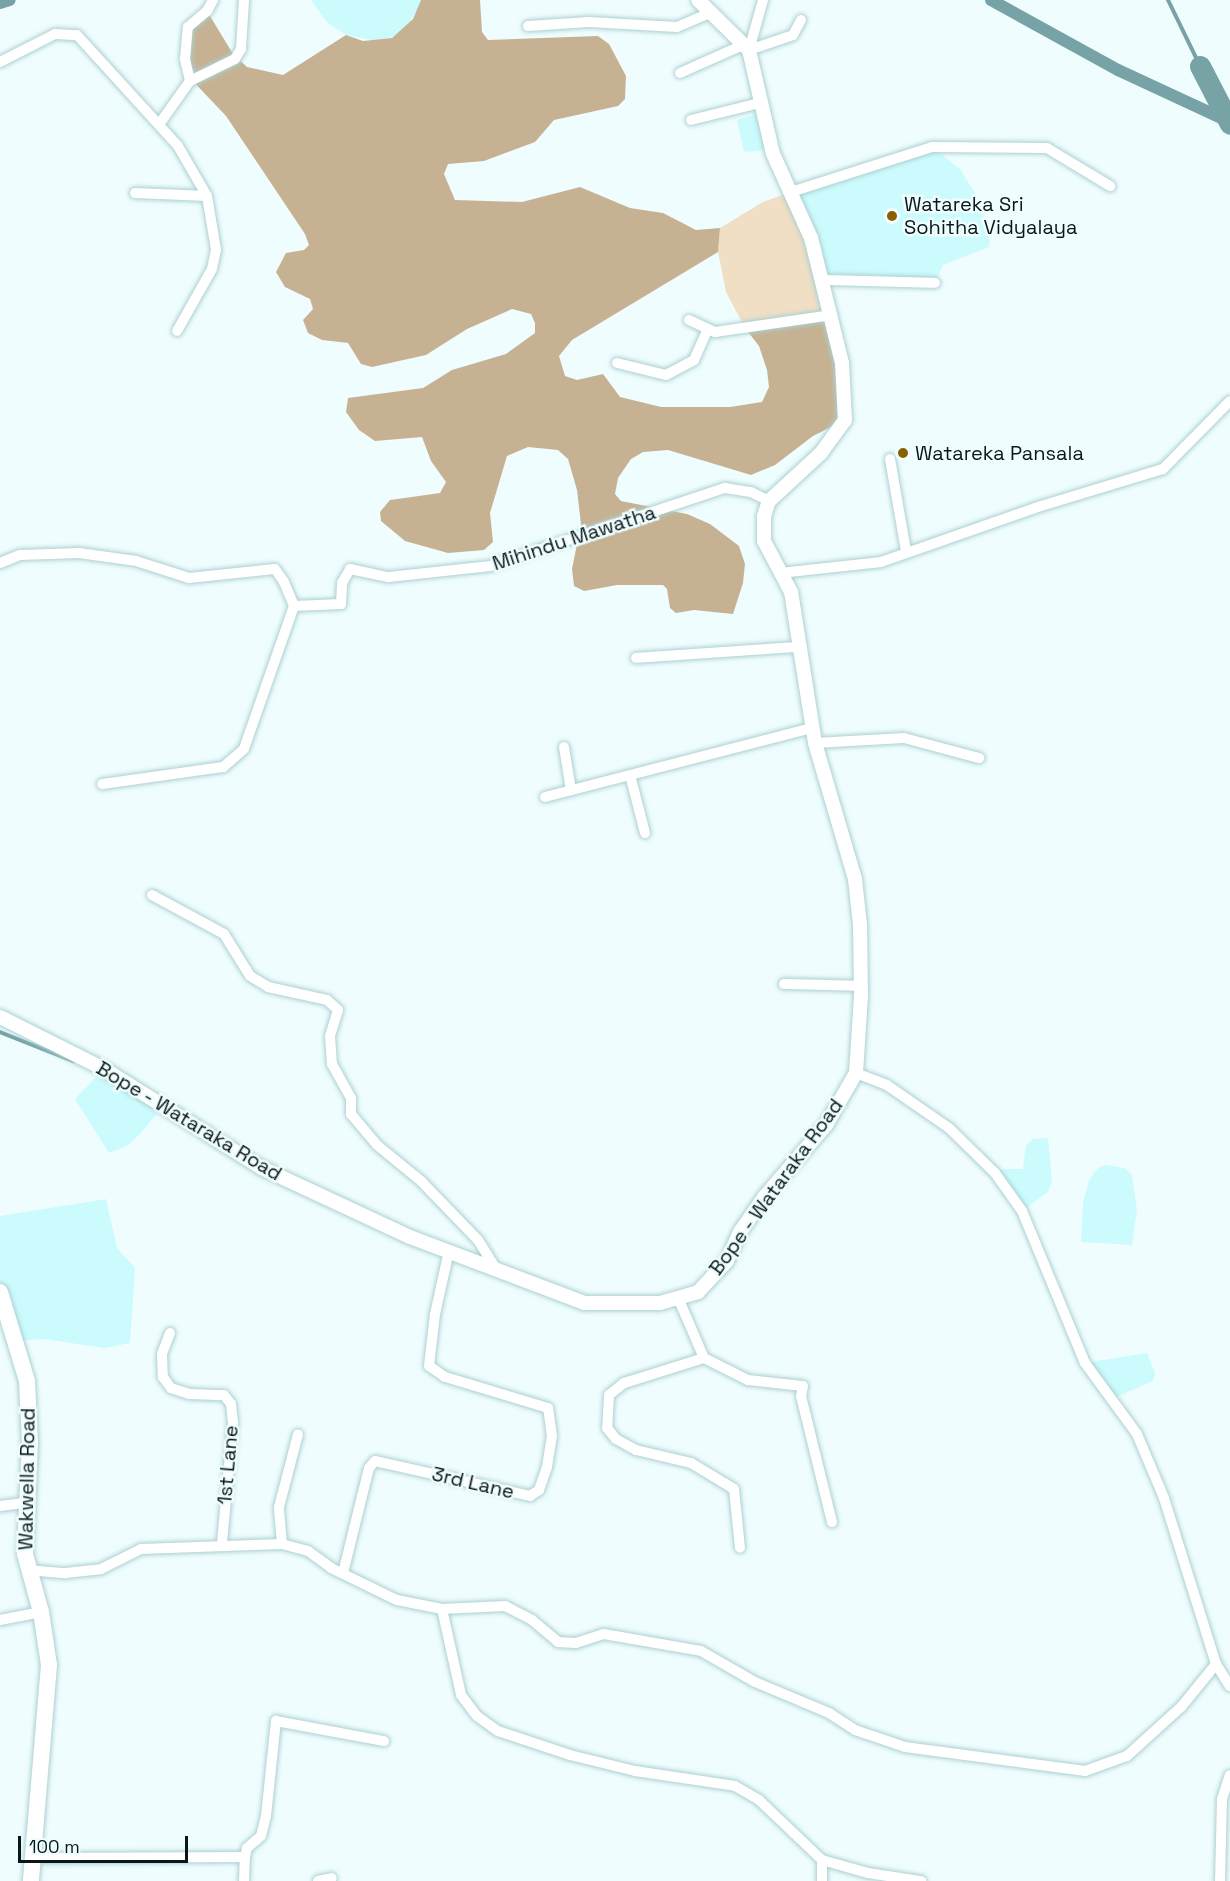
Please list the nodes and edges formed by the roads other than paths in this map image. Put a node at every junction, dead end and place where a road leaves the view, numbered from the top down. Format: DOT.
graph roads {
  1 [pos="213,0"];
  2 [pos="244,0"];
  3 [pos="698,0"];
  4 [pos="763,0"];
  5 [pos="712,12"];
  6 [pos="801,20"];
  7 [pos="528,26"];
  8 [pos="747,47"];
  9 [pos="0,62"];
  10 [pos="680,73"];
  11 [pos="190,81"];
  12 [pos="759,103"];
  13 [pos="691,120"];
  14 [pos="160,123"];
  15 [pos="1110,186"];
  16 [pos="790,192"];
  17 [pos="135,193"];
  18 [pos="207,196"];
  19 [pos="823,280"];
  20 [pos="935,283"];
  21 [pos="832,315"];
  22 [pos="689,320"];
  23 [pos="177,331"];
  24 [pos="707,331"];
  25 [pos="617,363"];
  26 [pos="1230,401"];
  27 [pos="890,459"];
  28 [pos="769,501"];
  29 [pos="906,551"];
  30 [pos="0,563"];
  31 [pos="780,573"];
  32 [pos="294,606"];
  33 [pos="800,647"];
  34 [pos="636,658"];
  35 [pos="812,728"];
  36 [pos="815,743"];
  37 [pos="564,747"];
  38 [pos="979,758"];
  39 [pos="630,776"];
  40 [pos="102,784"];
  41 [pos="571,790"];
  42 [pos="545,797"];
  43 [pos="645,833"];
  44 [pos="152,895"];
  45 [pos="784,984"];
  46 [pos="860,986"];
  47 [pos="0,1017"];
  48 [pos="856,1073"];
  49 [pos="449,1251"];
  50 [pos="495,1267"];
  51 [pos="0,1292"];
  52 [pos="679,1300"];
  53 [pos="170,1333"];
  54 [pos="704,1358"];
  55 [pos="298,1434"];
  56 [pos="26,1503"];
  57 [pos="0,1506"];
  58 [pos="832,1522"];
  59 [pos="222,1543"];
  60 [pos="282,1544"];
  61 [pos="740,1548"];
  62 [pos="27,1570"];
  63 [pos="343,1573"];
  64 [pos="442,1609"];
  65 [pos="41,1612"];
  66 [pos="0,1620"];
  67 [pos="1216,1664"];
  68 [pos="1230,1686"];
  69 [pos="384,1741"];
  70 [pos="1230,1775"];
  71 [pos="245,1857"];
  72 [pos="34,1858"];
  73 [pos="822,1860"];
  74 [pos="868,1877"];
  75 [pos="332,1878"];
  76 [pos="31,1881"];
  77 [pos="244,1881"];
  78 [pos="318,1881"];
  79 [pos="822,1881"];
  80 [pos="921,1881"];
  81 [pos="1220,1881"];
  1 -- 11 [label="street"];
  2 -- 11 [label="street"];
  3 -- 5 [label="street"];
  4 -- 8 [label="street"];
  5 -- 7 [label="street"];
  5 -- 8 [label="street"];
  6 -- 8 [label="street"];
  8 -- 10 [label="street"];
  8 -- 12 [label="street"];
  9 -- 14 [label="street"];
  11 -- 14 [label="street"];
  12 -- 13 [label="street"];
  12 -- 16 [label="street"];
  14 -- 18 [label="street"];
  15 -- 16 [label="street"];
  16 -- 19 [label="street"];
  17 -- 18 [label="street"];
  18 -- 23 [label="street"];
  19 -- 20 [label="street"];
  19 -- 21 [label="street"];
  21 -- 24 [label="street"];
  21 -- 28 [label="street"];
  22 -- 24 [label="street"];
  24 -- 25 [label="street"];
  26 -- 29 [label="street"];
  27 -- 29 [label="street"];
  28 -- 31 [label="street, Bope - Wataraka Road"];
  28 -- 32 [label="street, Mihindu Mawatha"];
  29 -- 31 [label="street"];
  30 -- 32 [label="street"];
  31 -- 33 [label="street, Bope - Wataraka Road"];
  32 -- 40 [label="street"];
  33 -- 34 [label="street"];
  33 -- 35 [label="street, Bope - Wataraka Road"];
  35 -- 36 [label="street, Bope - Wataraka Road"];
  35 -- 39 [label="street"];
  36 -- 38 [label="street"];
  36 -- 46 [label="street, Bope - Wataraka Road"];
  37 -- 41 [label="street"];
  39 -- 41 [label="street"];
  39 -- 43 [label="street"];
  41 -- 42 [label="street"];
  44 -- 50 [label="street"];
  45 -- 46 [label="street"];
  46 -- 48 [label="street, Bope - Wataraka Road"];
  47 -- 49 [label="street, Bope - Wataraka Road"];
  48 -- 52 [label="street, Bope - Wataraka Road"];
  48 -- 67 [label="street"];
  49 -- 50 [label="street, Bope - Wataraka Road"];
  49 -- 63 [label="street, 3rd Lane"];
  50 -- 52 [label="street, Bope - Wataraka Road"];
  51 -- 56 [label="main road, Wakwella Road"];
  52 -- 54 [label="street"];
  53 -- 59 [label="street, 1st Lane"];
  54 -- 58 [label="street"];
  54 -- 61 [label="street"];
  55 -- 60 [label="street"];
  56 -- 57 [label="street"];
  56 -- 62 [label="main road, Wakwella Road"];
  59 -- 60 [label="street"];
  59 -- 62 [label="street"];
  60 -- 63 [label="street"];
  62 -- 65 [label="main road, Wakwella Road"];
  63 -- 64 [label="street"];
  64 -- 67 [label="street"];
  64 -- 73 [label="street"];
  65 -- 66 [label="street"];
  65 -- 72 [label="main road, Wakwella Road"];
  67 -- 68 [label="street"];
  69 -- 71 [label="street"];
  70 -- 81 [label="street"];
  71 -- 72 [label="street"];
  71 -- 77 [label="street"];
  72 -- 76 [label="main road, Wakwella Road"];
  73 -- 74 [label="street"];
  73 -- 79 [label="street"];
  74 -- 80 [label="street"];
  75 -- 78 [label="street"];
}
